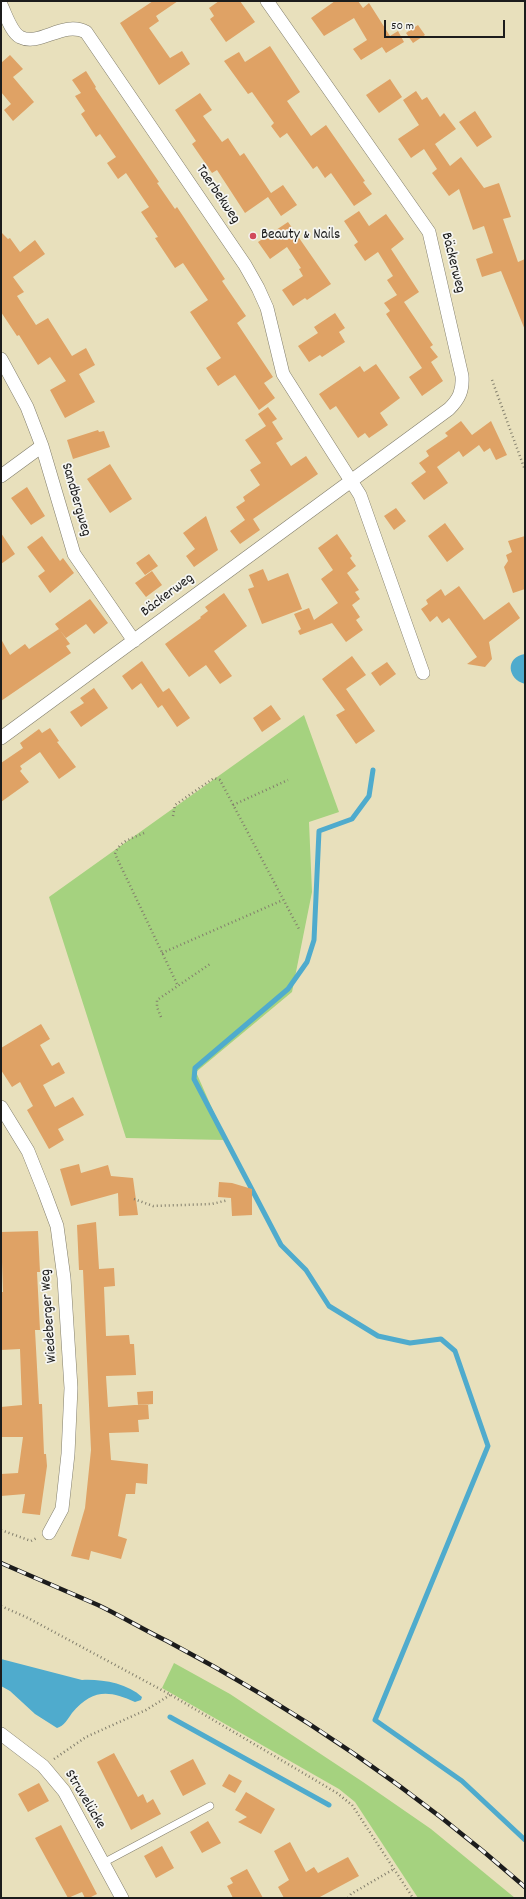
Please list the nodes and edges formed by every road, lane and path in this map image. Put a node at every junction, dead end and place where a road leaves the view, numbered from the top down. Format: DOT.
graph roads {
  1 [pos="267,1"];
  2 [pos="1,6"];
  3 [pos="1,359"];
  4 [pos="492,380"];
  5 [pos="42,446"];
  6 [pos="525,470"];
  7 [pos="1,476"];
  8 [pos="352,479"];
  9 [pos="134,641"];
  10 [pos="423,673"];
  11 [pos="1,738"];
  12 [pos="288,780"];
  13 [pos="233,805"];
  14 [pos="173,816"];
  15 [pos="144,833"];
  16 [pos="283,900"];
  17 [pos="300,932"];
  18 [pos="162,953"];
  19 [pos="210,964"];
  20 [pos="178,986"];
  21 [pos="160,1017"];
  22 [pos="1,1107"];
  23 [pos="134,1199"];
  24 [pos="228,1200"];
  25 [pos="1,1530"];
  26 [pos="49,1533"];
  27 [pos="1,1606"];
  28 [pos="171,1695"];
  29 [pos="1,1734"];
  30 [pos="43,1766"];
  31 [pos="210,1806"];
  32 [pos="103,1863"];
  33 [pos="394,1869"];
  34 [pos="122,1898"];
  35 [pos="348,1898"];
  36 [pos="413,1898"];
  1 -- 8 [label="street, Bäckerweg"];
  2 -- 8 [label="street, Taerbekweg"];
  3 -- 5 [label="street, Sandbergweg"];
  4 -- 6 [label="path"];
  5 -- 7 [label="street"];
  5 -- 9 [label="street, Sandbergweg"];
  8 -- 9 [label="street, Bäckerweg"];
  8 -- 10 [label="street"];
  9 -- 11 [label="street, Bäckerweg"];
  12 -- 13 [label="path"];
  13 -- 14 [label="path"];
  13 -- 16 [label="path"];
  15 -- 18 [label="path"];
  16 -- 17 [label="path"];
  16 -- 18 [label="path"];
  18 -- 20 [label="path"];
  19 -- 20 [label="path"];
  20 -- 21 [label="path"];
  22 -- 26 [label="street, Wiedeberger Weg"];
  23 -- 24 [label="path"];
  25 -- 26 [label="path"];
  27 -- 28 [label="path"];
  28 -- 30 [label="path"];
  28 -- 33 [label="path"];
  29 -- 30 [label="street, Struvelücke"];
  30 -- 32 [label="street, Struvelücke"];
  31 -- 32 [label="lane"];
  32 -- 34 [label="street, Struvelücke"];
  33 -- 35 [label="path"];
  33 -- 36 [label="path"];
}
